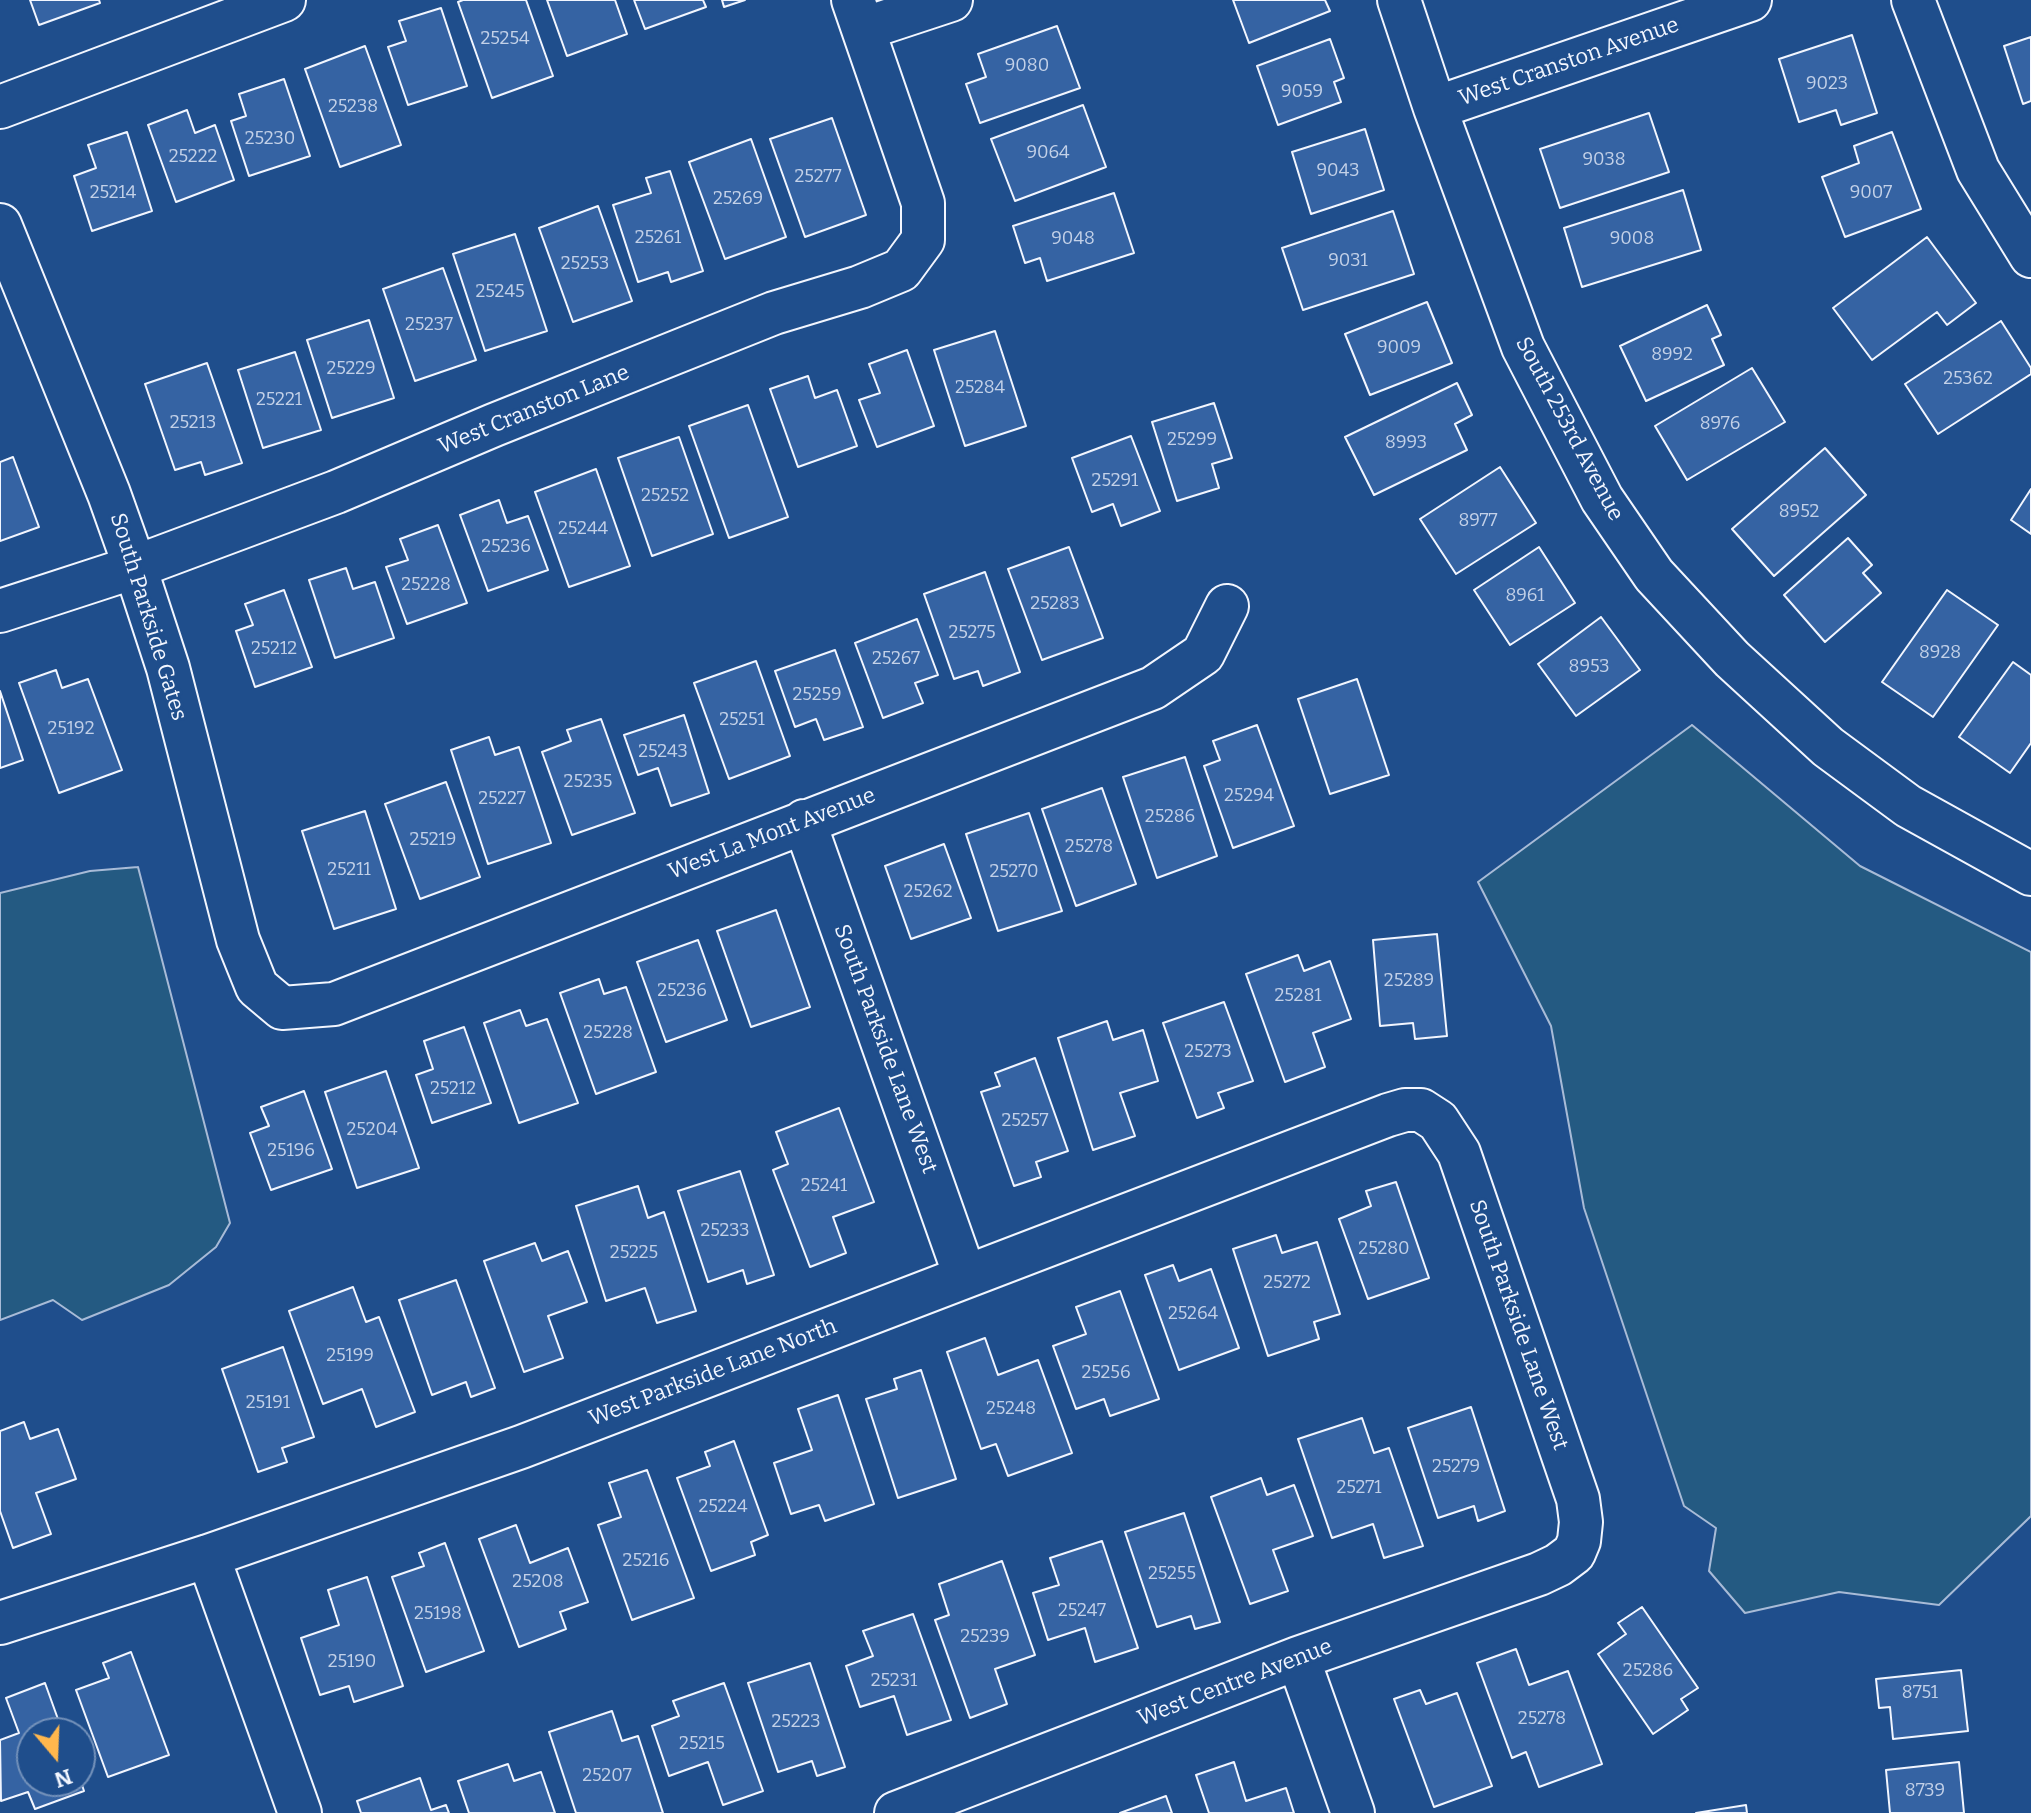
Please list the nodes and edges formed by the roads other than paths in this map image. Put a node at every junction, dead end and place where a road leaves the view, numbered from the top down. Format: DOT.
graph roads {
  1 [pos="284,0"];
  2 [pos="951,0"];
  3 [pos="1399,0"];
  4 [pos="1750,0"];
  5 [pos="1913,0"];
  6 [pos="858,15"];
  7 [pos="0,107"];
  8 [pos="1435,108"];
  9 [pos="0,225"];
  10 [pos="2027,240"];
  11 [pos="135,567"];
  12 [pos="1227,606"];
  13 [pos="0,611"];
  14 [pos="804,821"];
  15 [pos="2031,874"];
  16 [pos="282,1008"];
  17 [pos="1421,1110"];
  18 [pos="965,1276"];
  19 [pos="1574,1553"];
  20 [pos="208,1556"];
  21 [pos="0,1623"];
  22 [pos="1298,1658"];
  23 [pos="300,1813"];
  24 [pos="896,1813"];
  25 [pos="1353,1813"];
  1 -- 7 [label="street"];
  2 -- 6 [label="street"];
  3 -- 8 [label="street, South 253rd Avenue"];
  4 -- 8 [label="street, West Cranston Avenue"];
  5 -- 10 [label="street"];
  6 -- 11 [label="street, West Cranston Lane"];
  8 -- 15 [label="street, South 253rd Avenue"];
  9 -- 11 [label="street, South Parkside Gates"];
  11 -- 13 [label="street, West Cranston Lane"];
  11 -- 16 [label="street, South Parkside Gates"];
  12 -- 14 [label="street, West La Mont Avenue"];
  14 -- 16 [label="street, West La Mont Avenue"];
  14 -- 18 [label="street, South Parkside Lane West"];
  17 -- 18 [label="street, West Parkside Lane North"];
  17 -- 19 [label="street, South Parkside Lane West"];
  18 -- 20 [label="street, West Parkside Lane North"];
  19 -- 22 [label="street, West Centre Avenue"];
  20 -- 21 [label="street, West Parkside Lane North"];
  20 -- 23 [label="street"];
  22 -- 24 [label="street, West Centre Avenue"];
  22 -- 25 [label="street"];
}
